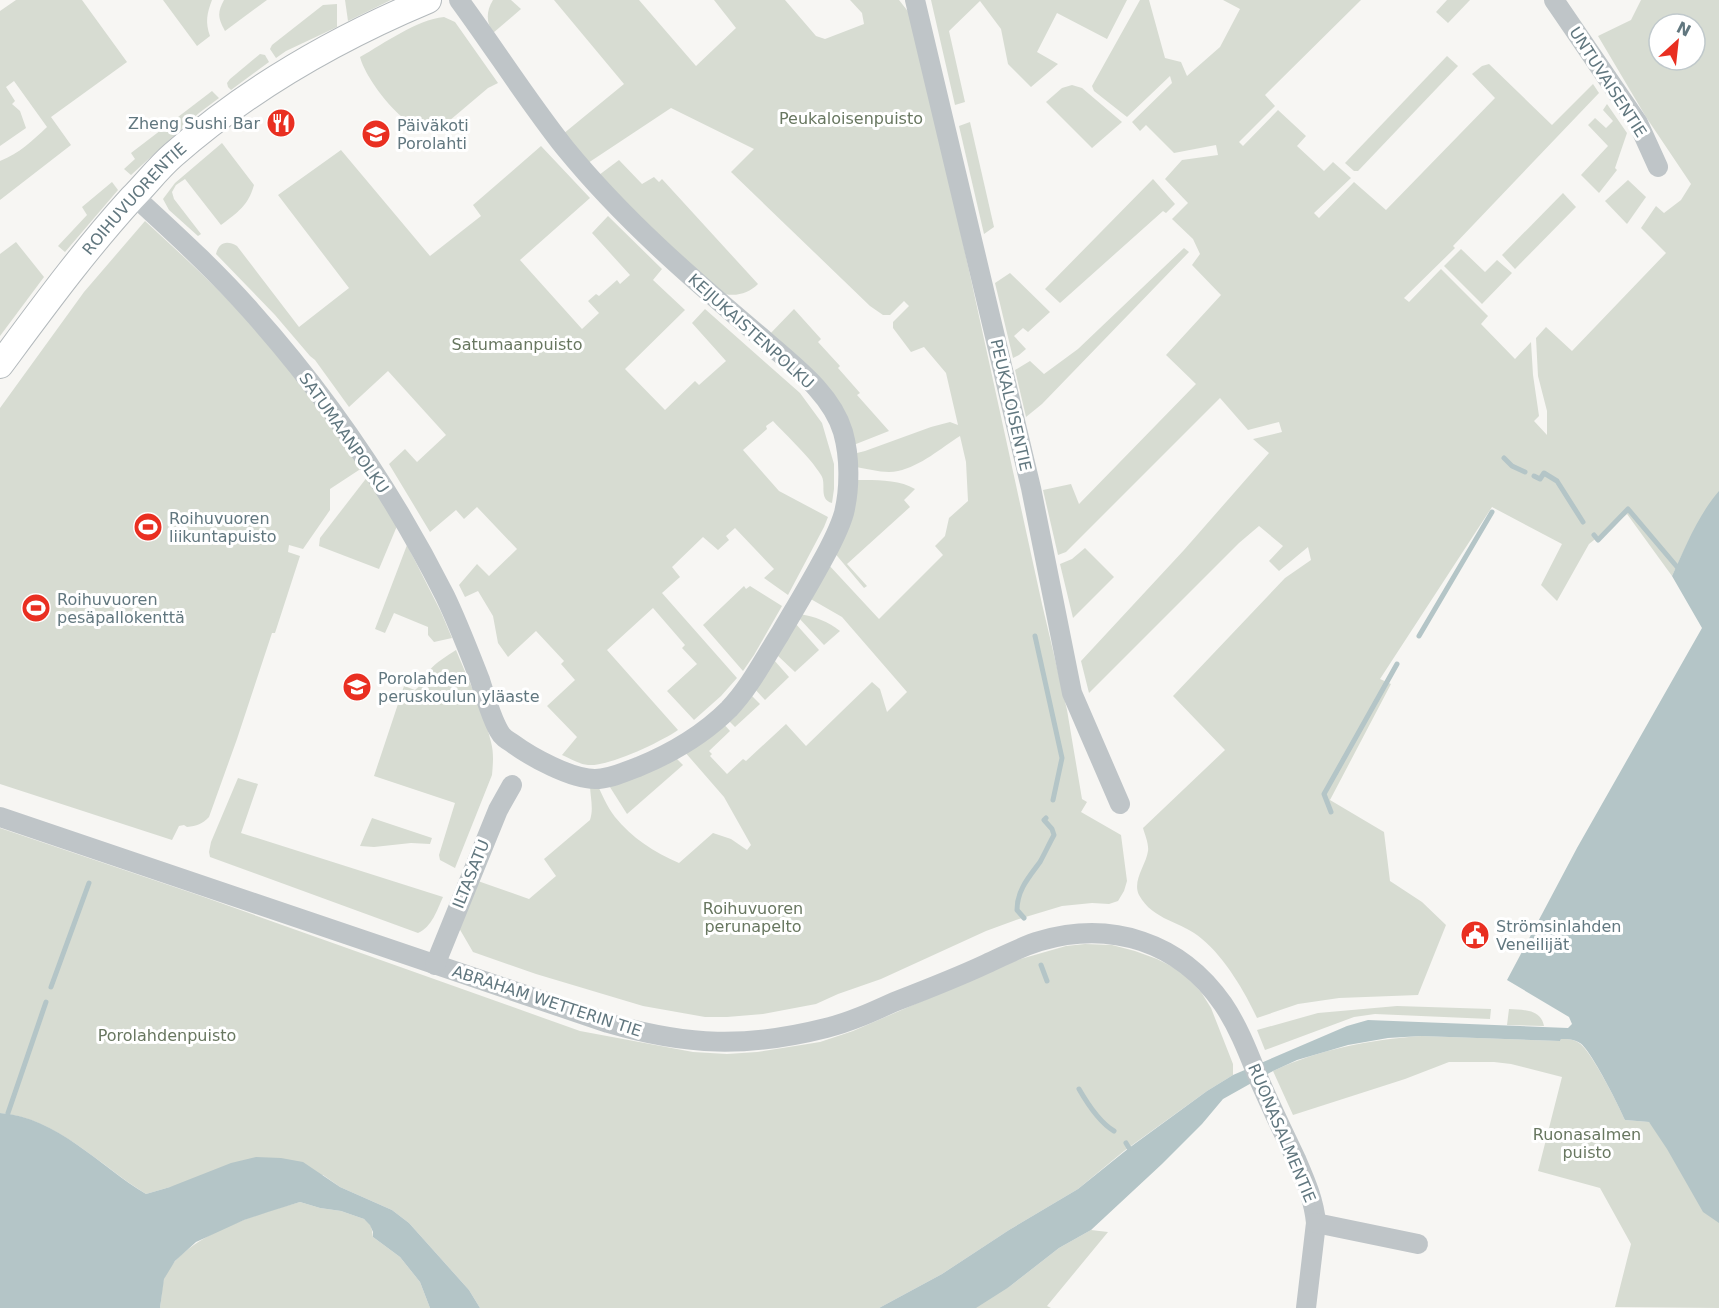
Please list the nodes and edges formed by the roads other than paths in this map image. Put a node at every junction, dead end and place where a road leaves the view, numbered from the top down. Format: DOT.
graph roads {
  1 [pos="428,0"];
  2 [pos="459,0"];
  3 [pos="915,0"];
  4 [pos="1554,0"];
  5 [pos="1658,167"];
  6 [pos="134,196"];
  7 [pos="0,365"];
  8 [pos="509,742"];
  9 [pos="512,785"];
  10 [pos="1120,804"];
  11 [pos="0,817"];
  12 [pos="435,965"];
  13 [pos="1197,973"];
  14 [pos="1316,1223"];
  15 [pos="1418,1244"];
  16 [pos="1306,1308"];
  1 -- 6 [label="main road, ROIHUVUORENTIE"];
  2 -- 8 [label="street, KEIJUKAISTENPOLKU"];
  3 -- 10 [label="street, PEUKALOISENTIE"];
  4 -- 5 [label="street, UNTUVAISENTIE"];
  6 -- 7 [label="main road, ROIHUVUORENTIE"];
  6 -- 8 [label="street, SATUMAANPOLKU"];
  9 -- 12 [label="street, ILTASATU"];
  11 -- 12 [label="street, ABRAHAM WETTERIN TIE"];
  12 -- 13 [label="street, ABRAHAM WETTERIN TIE"];
  13 -- 14 [label="street, RUONASALMENTIE"];
  14 -- 15 [label="street"];
  14 -- 16 [label="street, RUONASALMENTIE"];
}
